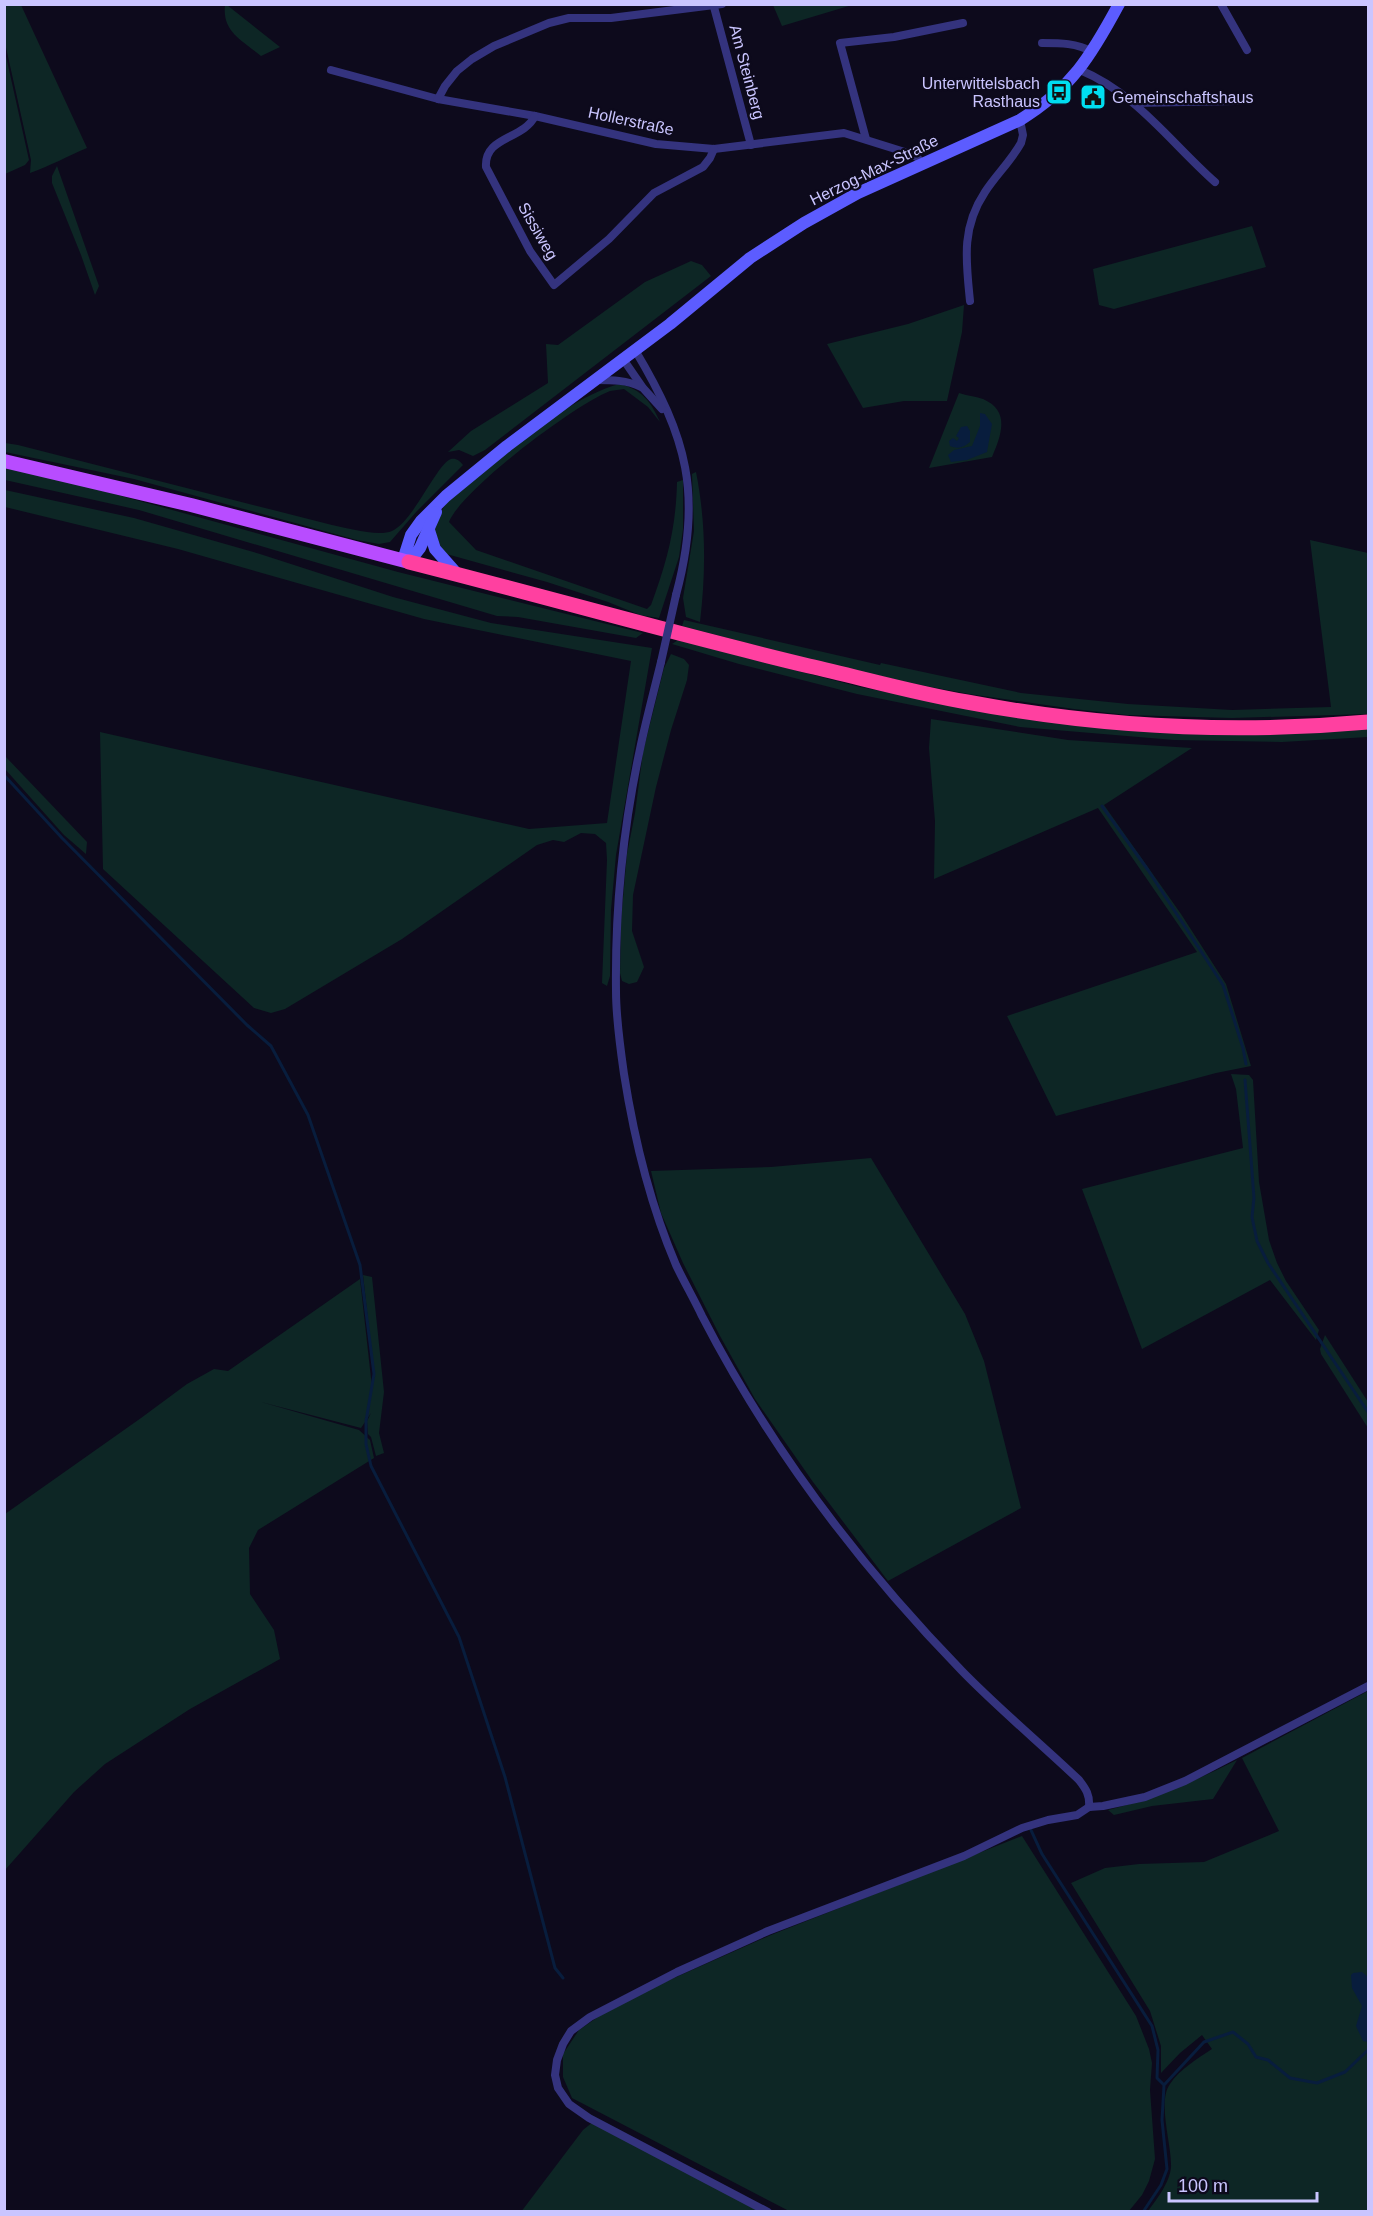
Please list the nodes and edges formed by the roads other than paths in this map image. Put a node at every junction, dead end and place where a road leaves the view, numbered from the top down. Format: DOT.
graph roads {
  1 [pos="1119,4"];
  2 [pos="1221,4"];
  3 [pos="718,6"];
  4 [pos="963,23"];
  5 [pos="1042,43"];
  6 [pos="1247,50"];
  7 [pos="1093,52"];
  8 [pos="1080,69"];
  9 [pos="331,70"];
  10 [pos="438,99"];
  11 [pos="1236,101"];
  12 [pos="1135,103"];
  13 [pos="535,116"];
  14 [pos="1020,120"];
  15 [pos="866,139"];
  16 [pos="751,145"];
  17 [pos="714,149"];
  18 [pos="922,164"];
  19 [pos="1215,182"];
  20 [pos="970,301"];
  21 [pos="635,350"];
  22 [pos="623,359"];
  23 [pos="595,380"];
  24 [pos="643,388"];
  25 [pos="670,419"];
  26 [pos="4,461"];
  27 [pos="446,496"];
  28 [pos="428,527"];
  29 [pos="406,561"];
  30 [pos="458,575"];
  31 [pos="1368,722"];
  32 [pos="1368,1686"];
  33 [pos="1089,1807"];
  34 [pos="768,2211"];
  1 -- 7 [label="main road, Herzog-Max-Straße"];
  2 -- 6 [label="street"];
  3 -- 10 [label="street, Am Steinberg"];
  3 -- 16 [label="street, Am Steinberg"];
  4 -- 15 [label="street"];
  5 -- 7 [label="street"];
  7 -- 8 [label="main road, Herzog-Max-Straße"];
  8 -- 12 [label="street"];
  8 -- 14 [label="main road, Herzog-Max-Straße"];
  9 -- 10 [label="street, Hollerstraße"];
  10 -- 13 [label="street, Hollerstraße"];
  11 -- 12 [label="street"];
  12 -- 19 [label="street"];
  13 -- 17 [label="street, Hollerstraße"];
  13 -- 17 [label="street, Sissiweg"];
  14 -- 18 [label="main road, Herzog-Max-Straße"];
  14 -- 20 [label="street"];
  15 -- 16 [label="street, Hollerstraße"];
  15 -- 18 [label="street, Hollerstraße"];
  16 -- 17 [label="street, Hollerstraße"];
  18 -- 21 [label="main road, Herzog-Max-Straße"];
  21 -- 22 [label="main road, Herzog-Max-Straße"];
  21 -- 25 [label="street"];
  22 -- 23 [label="main road, Herzog-Max-Straße"];
  22 -- 24 [label="street"];
  23 -- 24 [label="street"];
  23 -- 27 [label="main road, Herzog-Max-Straße"];
  24 -- 25 [label="street"];
  25 -- 33 [label="street, bridge"];
  26 -- 29 [label="main road"];
  27 -- 28 [label="main road"];
  27 -- 29 [label="main road"];
  28 -- 29 [label="main road"];
  28 -- 30 [label="main road"];
  29 -- 30 [label="highway"];
  30 -- 31 [label="highway"];
  32 -- 33 [label="street"];
  33 -- 34 [label="street"];
}
